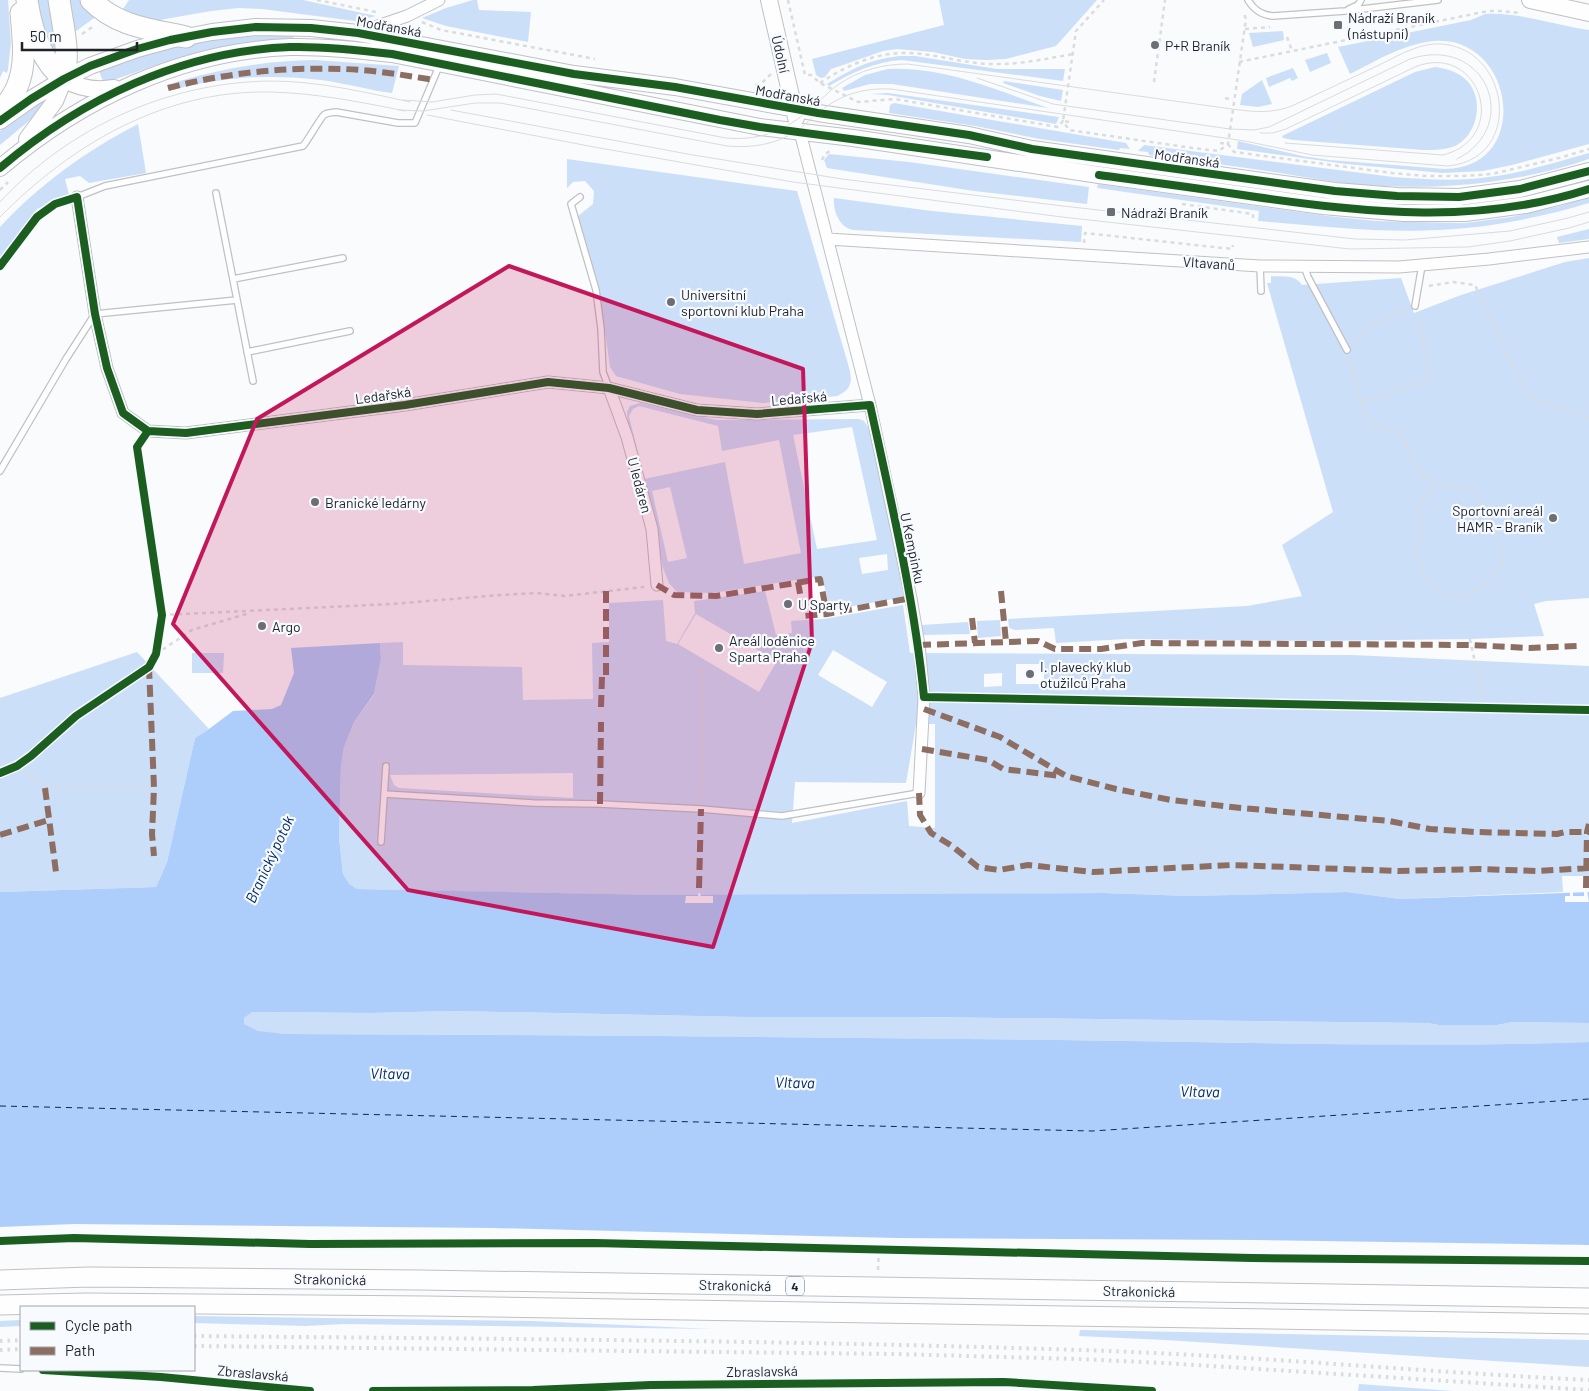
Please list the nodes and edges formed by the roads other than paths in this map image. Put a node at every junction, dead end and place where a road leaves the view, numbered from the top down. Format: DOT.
graph roads {
  1 [pos="21,0"];
  2 [pos="27,0"];
  3 [pos="59,0"];
  4 [pos="91,0"];
  5 [pos="439,0"];
  6 [pos="769,0"];
  7 [pos="1248,0"];
  8 [pos="1361,0"];
  9 [pos="1438,0"];
  10 [pos="1526,7"];
  11 [pos="1345,11"];
  12 [pos="1589,13"];
  13 [pos="358,33"];
  14 [pos="186,37"];
  15 [pos="441,63"];
  16 [pos="64,79"];
  17 [pos="131,84"];
  18 [pos="794,109"];
  19 [pos="0,114"];
  20 [pos="0,121"];
  21 [pos="800,132"];
  22 [pos="15,154"];
  23 [pos="0,168"];
  24 [pos="1589,171"];
  25 [pos="1589,188"];
  26 [pos="216,193"];
  27 [pos="77,197"];
  28 [pos="580,197"];
  29 [pos="828,239"];
  30 [pos="1589,247"];
  31 [pos="343,258"];
  32 [pos="1422,265"];
  33 [pos="1260,266"];
  34 [pos="1304,266"];
  35 [pos="232,279"];
  36 [pos="1261,291"];
  37 [pos="237,300"];
  38 [pos="1415,306"];
  39 [pos="95,314"];
  40 [pos="350,331"];
  41 [pos="1347,350"];
  42 [pos="247,352"];
  43 [pos="253,381"];
  44 [pos="609,388"];
  45 [pos="870,405"];
  46 [pos="0,471"];
  47 [pos="657,585"];
  48 [pos="386,766"];
  49 [pos="919,793"];
  50 [pos="384,794"];
  51 [pos="381,842"];
  52 [pos="0,1280"];
  53 [pos="1589,1298"];
  54 [pos="0,1305"];
  55 [pos="1589,1324"];
  56 [pos="0,1368"];
  57 [pos="20,1369"];
  58 [pos="60,1371"];
  59 [pos="310,1391"];
  60 [pos="373,1391"];
  61 [pos="1152,1391"];
  1 -- 19 [label="highway"];
  2 -- 16 [label="highway"];
  3 -- 16 [label="highway"];
  4 -- 14 [label="highway"];
  5 -- 13 [label="street"];
  6 -- 18 [label="main road, Údolní"];
  7 -- 11 [label="lane"];
  8 -- 11 [label="lane"];
  9 -- 11 [label="lane"];
  10 -- 12 [label="main road"];
  13 -- 14 [label="main road, Modřanská"];
  13 -- 18 [label="main road, Modřanská"];
  14 -- 16 [label="main road, Modřanská"];
  15 -- 17 [label="main road, Modřanská"];
  15 -- 21 [label="main road, Modřanská"];
  15 -- 27 [label="lane"];
  16 -- 17 [label="main road"];
  16 -- 20 [label="main road, Modřanská"];
  16 -- 22 [label="main road"];
  17 -- 22 [label="main road, Modřanská"];
  18 -- 21 [label="main road, Údolní"];
  18 -- 24 [label="main road, Modřanská"];
  21 -- 25 [label="main road, Modřanská"];
  21 -- 29 [label="street, U Kempinku"];
  22 -- 23 [label="main road, Modřanská"];
  26 -- 35 [label="lane"];
  27 -- 39 [label="street, Ledařská"];
  28 -- 44 [label="lane"];
  29 -- 33 [label="street, Vltavanů"];
  29 -- 45 [label="street, U Kempinku"];
  30 -- 32 [label="street, Vltavanů"];
  31 -- 35 [label="lane"];
  32 -- 34 [label="street, Vltavanů"];
  32 -- 38 [label="lane"];
  33 -- 34 [label="street, Vltavanů"];
  33 -- 36 [label="lane"];
  34 -- 41 [label="lane"];
  35 -- 37 [label="lane"];
  37 -- 39 [label="lane"];
  37 -- 42 [label="lane"];
  39 -- 44 [label="street, Ledařská"];
  39 -- 46 [label="lane"];
  40 -- 42 [label="lane"];
  42 -- 43 [label="lane"];
  44 -- 45 [label="street, Ledařská"];
  44 -- 47 [label="street, U ledáren"];
  45 -- 49 [label="street, U Kempinku"];
  48 -- 50 [label="lane"];
  49 -- 50 [label="lane"];
  50 -- 51 [label="lane"];
  52 -- 53 [label="main road, Strakonická / 4"];
  54 -- 55 [label="main road, Strakonická / 4"];
  56 -- 57 [label="lane"];
  58 -- 59 [label="lane, Zbraslavská"];
  60 -- 61 [label="lane, Zbraslavská"];
}
